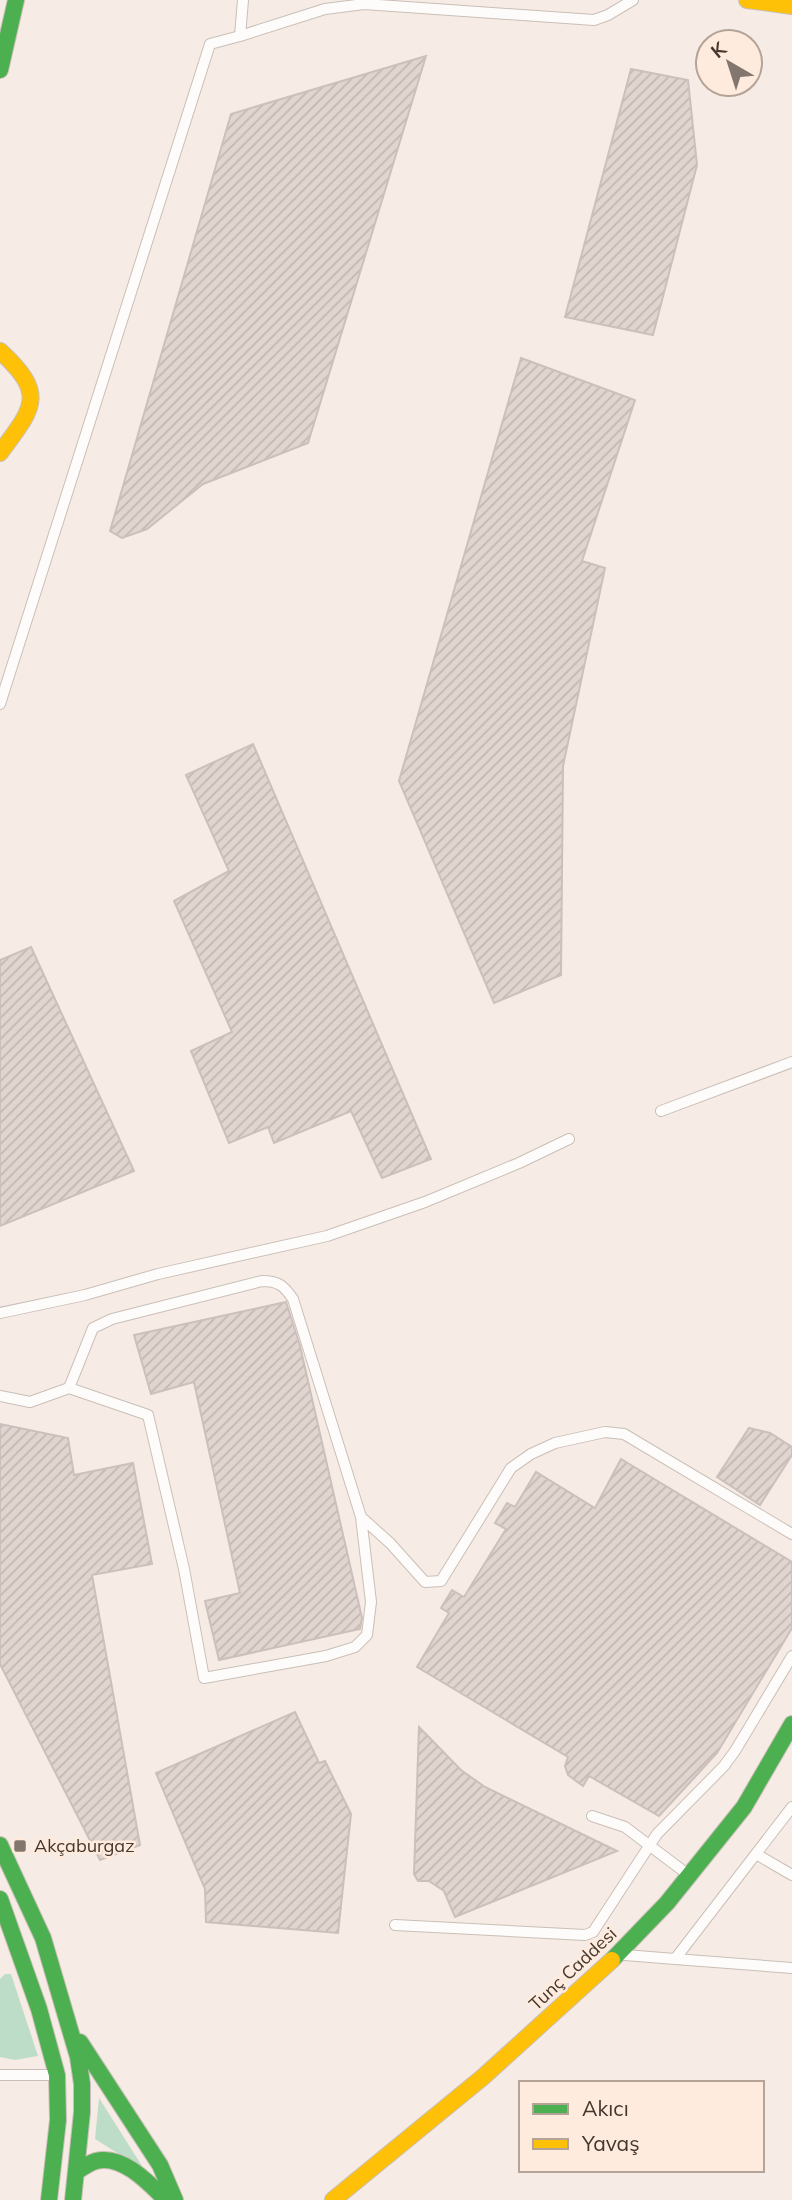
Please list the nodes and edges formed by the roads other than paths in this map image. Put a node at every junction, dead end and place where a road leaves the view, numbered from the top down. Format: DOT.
graph roads {
  1 [pos="16,0"];
  2 [pos="243,0"];
  3 [pos="633,0"];
  4 [pos="747,0"];
  5 [pos="792,6"];
  6 [pos="240,36"];
  7 [pos="0,70"];
  8 [pos="0,351"];
  9 [pos="0,453"];
  10 [pos="0,704"];
  11 [pos="792,1062"];
  12 [pos="661,1111"];
  13 [pos="569,1139"];
  14 [pos="0,1313"];
  15 [pos="69,1388"];
  16 [pos="0,1396"];
  17 [pos="361,1517"];
  18 [pos="792,1534"];
  19 [pos="792,1656"];
  20 [pos="792,1724"];
  21 [pos="792,1807"];
  22 [pos="592,1816"];
  23 [pos="650,1844"];
  24 [pos="0,1845"];
  25 [pos="756,1854"];
  26 [pos="792,1875"];
  27 [pos="690,1876"];
  28 [pos="0,1899"];
  29 [pos="395,1925"];
  30 [pos="6,1931"];
  31 [pos="617,1955"];
  32 [pos="675,1959"];
  33 [pos="792,1968"];
  34 [pos="69,2024"];
  35 [pos="0,2074"];
  36 [pos="57,2075"];
  37 [pos="76,2172"];
  38 [pos="49,2200"];
  39 [pos="73,2200"];
  40 [pos="166,2200"];
  41 [pos="175,2200"];
  42 [pos="334,2200"];
  1 -- 7 [label="main road"];
  2 -- 6 [label="lane"];
  3 -- 6 [label="lane"];
  4 -- 5 [label="main road"];
  6 -- 10 [label="lane"];
  8 -- 9 [label="main road"];
  11 -- 12 [label="lane"];
  13 -- 14 [label="lane"];
  15 -- 16 [label="lane"];
  15 -- 17 [label="lane"];
  15 -- 17 [label="lane"];
  17 -- 18 [label="lane"];
  19 -- 23 [label="lane"];
  20 -- 27 [label="main road, Tunç Caddesi"];
  21 -- 25 [label="lane"];
  22 -- 23 [label="lane"];
  23 -- 27 [label="lane"];
  23 -- 29 [label="lane"];
  24 -- 34 [label="main road"];
  25 -- 26 [label="lane"];
  25 -- 32 [label="lane"];
  27 -- 31 [label="main road, Tunç Caddesi"];
  28 -- 30 [label="main road"];
  30 -- 36 [label="main road"];
  31 -- 32 [label="lane"];
  31 -- 42 [label="main road, Tunç Caddesi"];
  32 -- 33 [label="lane"];
  34 -- 37 [label="main road"];
  34 -- 41 [label="main road"];
  35 -- 36 [label="lane"];
  36 -- 38 [label="main road"];
  37 -- 39 [label="main road"];
  37 -- 40 [label="main road"];
}
